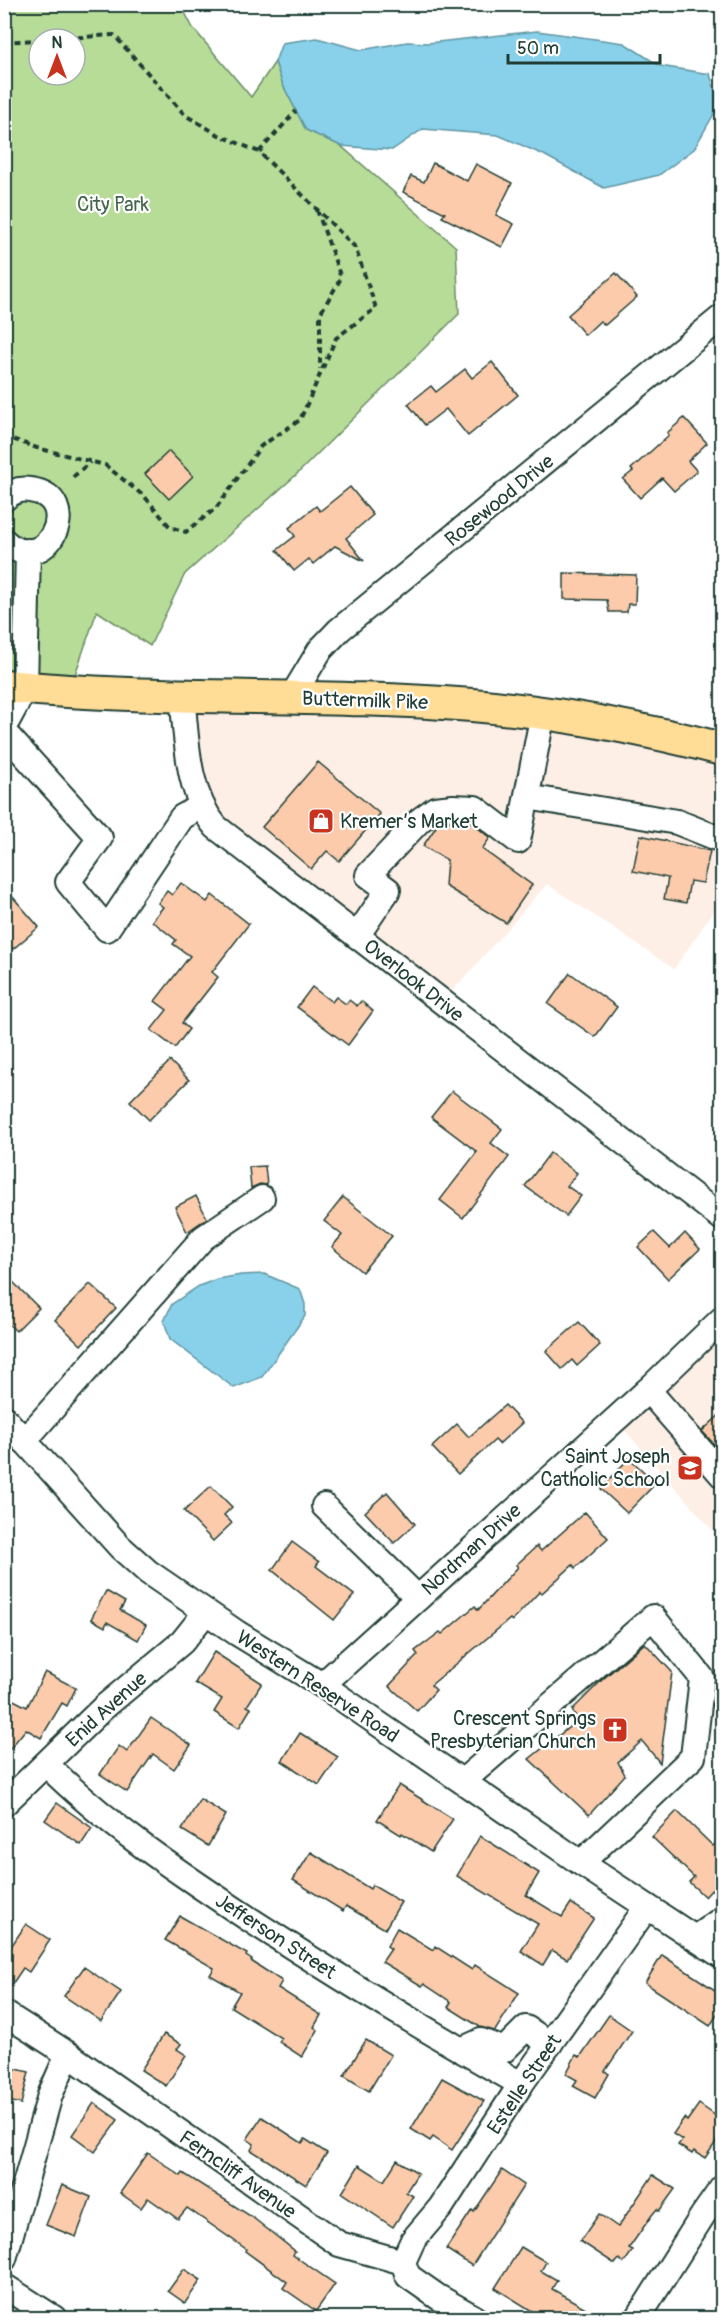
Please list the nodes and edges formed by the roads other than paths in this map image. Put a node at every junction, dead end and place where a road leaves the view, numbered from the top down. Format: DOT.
graph roads {
  1 [pos="723,317"];
  2 [pos="6,495"];
  3 [pos="4,541"];
  4 [pos="28,551"];
  5 [pos="15,687"];
  6 [pos="182,695"];
  7 [pos="291,698"];
  8 [pos="543,713"];
  9 [pos="4,727"];
  10 [pos="4,732"];
  11 [pos="723,749"];
  12 [pos="526,797"];
  13 [pos="202,806"];
  14 [pos="723,840"];
  15 [pos="357,936"];
  16 [pos="262,1198"];
  17 [pos="723,1218"];
  18 [pos="723,1318"];
  19 [pos="648,1390"];
  20 [pos="4,1418"];
  21 [pos="24,1440"];
  22 [pos="723,1475"];
  23 [pos="324,1506"];
  24 [pos="417,1598"];
  25 [pos="206,1612"];
  26 [pos="322,1685"];
  27 [pos="46,1764"];
  28 [pos="463,1781"];
  29 [pos="4,1804"];
  30 [pos="580,1863"];
  31 [pos="647,1907"];
  32 [pos="723,1919"];
  33 [pos="695,1938"];
  34 [pos="723,1956"];
  35 [pos="4,2013"];
  36 [pos="550,2044"];
  37 [pos="461,2050"];
  38 [pos="68,2054"];
  39 [pos="521,2084"];
  40 [pos="723,2188"];
  41 [pos="4,2259"];
  42 [pos="403,2262"];
  43 [pos="4,2286"];
  44 [pos="54,2319"];
  45 [pos="475,2319"];
  46 [pos="638,2319"];
  1 -- 7 [label="street, Rosewood Drive"];
  2 -- 4 [label="street"];
  3 -- 4 [label="street"];
  4 -- 5 [label="street"];
  5 -- 6 [label="main road, Buttermilk Pike"];
  5 -- 9 [label="street"];
  6 -- 7 [label="main road, Buttermilk Pike"];
  6 -- 13 [label="street, Overlook Drive"];
  7 -- 8 [label="main road, Buttermilk Pike"];
  8 -- 11 [label="main road, Buttermilk Pike"];
  8 -- 12 [label="street"];
  10 -- 13 [label="street"];
  12 -- 14 [label="street"];
  12 -- 15 [label="street"];
  13 -- 15 [label="street, Overlook Drive"];
  15 -- 17 [label="street, Overlook Drive"];
  16 -- 21 [label="street"];
  18 -- 19 [label="street"];
  19 -- 22 [label="street"];
  19 -- 24 [label="street, Nordman Drive"];
  20 -- 21 [label="street, Western Reserve Road"];
  21 -- 25 [label="street, Western Reserve Road"];
  23 -- 24 [label="street"];
  24 -- 26 [label="street, Nordman Drive"];
  25 -- 26 [label="street, Western Reserve Road"];
  25 -- 27 [label="street, Enid Avenue"];
  26 -- 28 [label="street, Western Reserve Road"];
  27 -- 29 [label="street, Enid Avenue"];
  27 -- 37 [label="street, Jefferson Street"];
  28 -- 30 [label="street, Western Reserve Road"];
  28 -- 30 [label="street"];
  30 -- 31 [label="street, Western Reserve Road"];
  31 -- 33 [label="street, Western Reserve Road"];
  31 -- 36 [label="street, Estelle Street"];
  32 -- 33 [label="street"];
  33 -- 34 [label="street, Western Reserve Road"];
  35 -- 38 [label="street, Ferncliff Avenue"];
  36 -- 37 [label="street"];
  36 -- 39 [label="street, Estelle Street"];
  37 -- 39 [label="street, Jefferson Street"];
  38 -- 41 [label="street"];
  38 -- 42 [label="street, Ferncliff Avenue"];
  39 -- 42 [label="street, Estelle Street"];
  40 -- 46 [label="street"];
  42 -- 45 [label="street"];
  43 -- 44 [label="street"];
}
